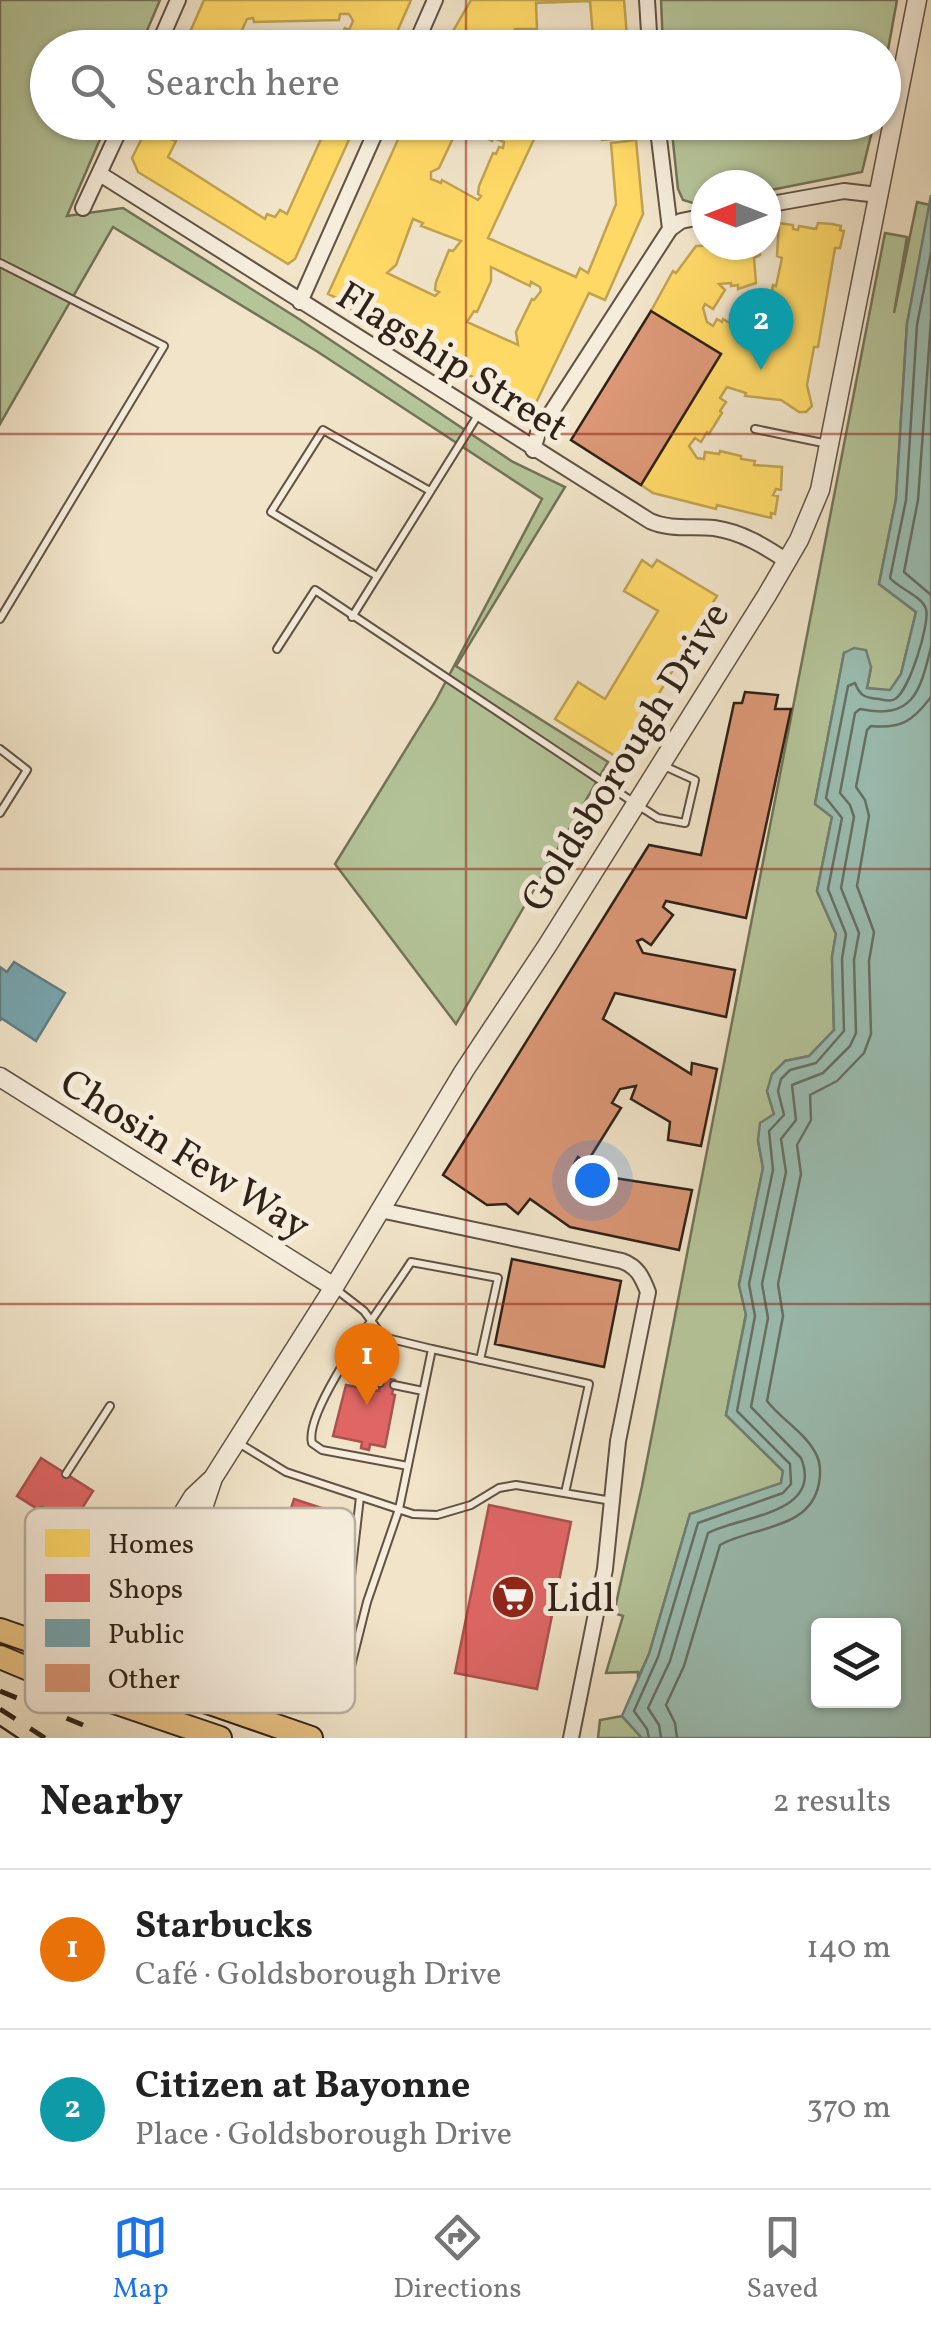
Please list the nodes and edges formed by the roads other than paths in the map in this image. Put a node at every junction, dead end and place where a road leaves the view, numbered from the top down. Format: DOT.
graph roads {
  1 [pos="178,0"];
  2 [pos="436,0"];
  3 [pos="647,0"];
  4 [pos="918,0"];
  5 [pos="164,30"];
  6 [pos="422,30"];
  7 [pos="649,30"];
  8 [pos="901,83"];
  9 [pos="115,140"];
  10 [pos="372,140"];
  11 [pos="659,140"];
  12 [pos="889,140"];
  13 [pos="100,174"];
  14 [pos="878,195"];
  15 [pos="781,202"];
  16 [pos="83,208"];
  17 [pos="691,219"];
  18 [pos="670,229"];
  19 [pos="0,263"];
  20 [pos="300,302"];
  21 [pos="478,415"];
  22 [pos="755,429"];
  23 [pos="829,444"];
  24 [pos="532,450"];
  25 [pos="430,491"];
  26 [pos="787,560"];
  27 [pos="377,576"];
  28 [pos="352,617"];
  29 [pos="0,619"];
  30 [pos="277,649"];
  31 [pos="0,749"];
  32 [pos="660,765"];
  33 [pos="636,804"];
  34 [pos="0,813"];
  35 [pos="0,1077"];
  36 [pos="380,1210"];
  37 [pos="334,1287"];
  38 [pos="372,1322"];
  39 [pos="383,1336"];
  40 [pos="432,1349"];
  41 [pos="480,1360"];
  42 [pos="380,1382"];
  43 [pos="394,1385"];
  44 [pos="423,1391"];
  45 [pos="110,1406"];
  46 [pos="236,1441"];
  47 [pos="408,1466"];
  48 [pos="66,1474"];
  49 [pos="566,1493"];
  50 [pos="360,1497"];
  51 [pos="614,1501"];
  52 [pos="187,1508"];
  53 [pos="399,1509"];
  54 [pos="355,1541"];
  55 [pos="0,1630"];
  56 [pos="25,1640"];
  57 [pos="355,1650"];
  58 [pos="0,1656"];
  59 [pos="25,1667"];
  60 [pos="147,1713"];
  61 [pos="238,1713"];
  62 [pos="220,1738"];
  63 [pos="311,1738"];
  64 [pos="571,1738"];
  1 -- 5 [label="street"];
  2 -- 6 [label="street"];
  3 -- 7 [label="street"];
  4 -- 8 [label="street, Goldsborough Drive"];
  9 -- 13 [label="street"];
  10 -- 20 [label="street"];
  11 -- 18 [label="street"];
  12 -- 14 [label="street, Goldsborough Drive"];
  13 -- 16 [label="street"];
  13 -- 20 [label="street, Flagship Street"];
  14 -- 15 [label="street"];
  14 -- 23 [label="street, Goldsborough Drive"];
  17 -- 18 [label="street"];
  18 -- 24 [label="street"];
  19 -- 29 [label="lane"];
  20 -- 21 [label="street, Flagship Street"];
  21 -- 24 [label="street, Flagship Street"];
  21 -- 25 [label="lane"];
  22 -- 23 [label="lane"];
  23 -- 26 [label="street, Goldsborough Drive"];
  24 -- 26 [label="street, Flagship Street"];
  25 -- 27 [label="lane"];
  25 -- 27 [label="lane"];
  26 -- 32 [label="street, Goldsborough Drive"];
  27 -- 28 [label="lane"];
  28 -- 30 [label="lane"];
  28 -- 33 [label="lane"];
  31 -- 34 [label="lane"];
  32 -- 33 [label="street, Goldsborough Drive"];
  32 -- 33 [label="lane"];
  33 -- 36 [label="street, Goldsborough Drive"];
  35 -- 37 [label="street, Chosin Few Way"];
  36 -- 37 [label="street, Goldsborough Drive"];
  36 -- 51 [label="street"];
  37 -- 38 [label="lane"];
  37 -- 46 [label="street, Goldsborough Drive"];
  38 -- 39 [label="lane"];
  38 -- 41 [label="lane"];
  38 -- 47 [label="lane"];
  39 -- 40 [label="lane"];
  39 -- 42 [label="lane"];
  40 -- 41 [label="lane"];
  40 -- 44 [label="lane"];
  41 -- 49 [label="lane"];
  43 -- 44 [label="lane"];
  44 -- 47 [label="lane"];
  45 -- 48 [label="lane"];
  46 -- 50 [label="lane"];
  46 -- 52 [label="street, Goldsborough Drive"];
  47 -- 53 [label="lane"];
  49 -- 51 [label="lane"];
  49 -- 53 [label="lane"];
  50 -- 53 [label="lane"];
  50 -- 54 [label="lane"];
  51 -- 64 [label="street"];
  53 -- 57 [label="lane"];
  55 -- 56 [label="highway"];
  58 -- 59 [label="highway"];
  60 -- 62 [label="highway"];
  61 -- 63 [label="highway"];
}
